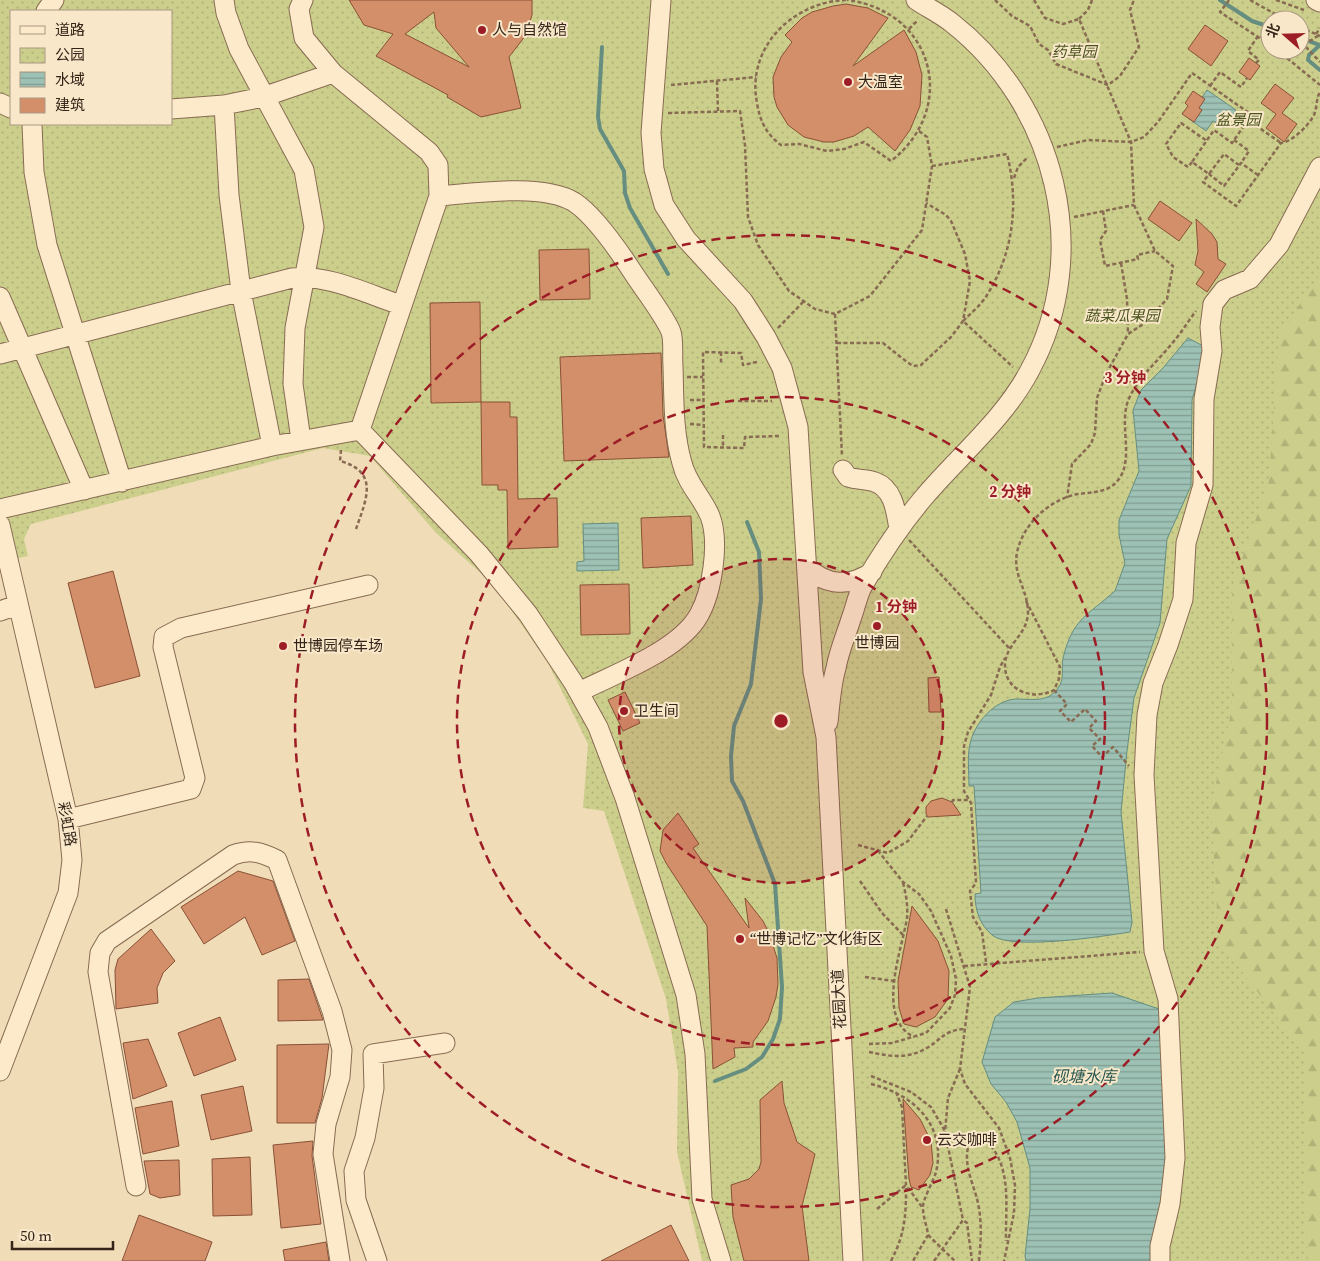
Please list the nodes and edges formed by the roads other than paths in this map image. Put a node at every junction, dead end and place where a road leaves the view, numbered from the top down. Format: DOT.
graph roads {
  1 [pos="224,0"];
  2 [pos="303,0"];
  3 [pos="661,0"];
  4 [pos="916,0"];
  5 [pos="334,73"];
  6 [pos="263,97"];
  7 [pos="224,105"];
  8 [pos="172,109"];
  9 [pos="32,125"];
  10 [pos="1320,166"];
  11 [pos="440,196"];
  12 [pos="306,277"];
  13 [pos="241,291"];
  14 [pos="0,297"];
  15 [pos="401,305"];
  16 [pos="75,334"];
  17 [pos="21,349"];
  18 [pos="0,354"];
  19 [pos="360,430"];
  20 [pos="302,440"];
  21 [pos="272,446"];
  22 [pos="843,470"];
  23 [pos="122,482"];
  24 [pos="84,490"];
  25 [pos="0,509"];
  26 [pos="0,525"];
  27 [pos="899,529"];
  28 [pos="807,567"];
  29 [pos="872,572"];
  30 [pos="368,586"];
  31 [pos="9,608"];
  32 [pos="579,692"];
  33 [pos="826,737"];
  34 [pos="68,819"];
  35 [pos="446,1043"];
  36 [pos="0,1070"];
  37 [pos="136,1186"];
  38 [pos="340,1261"];
  39 [pos="377,1261"];
  40 [pos="721,1261"];
  41 [pos="853,1261"];
  42 [pos="1160,1261"];
  1 -- 6 [label="street"];
  2 -- 5 [label="street"];
  3 -- 28 [label="street"];
  4 -- 27 [label="street"];
  5 -- 6 [label="street"];
  5 -- 11 [label="street"];
  6 -- 7 [label="street"];
  6 -- 12 [label="street"];
  7 -- 8 [label="street"];
  7 -- 13 [label="street"];
  9 -- 16 [label="street"];
  10 -- 42 [label="street"];
  11 -- 15 [label="street"];
  11 -- 32 [label="street"];
  12 -- 13 [label="street"];
  12 -- 15 [label="street"];
  12 -- 20 [label="street"];
  13 -- 16 [label="street"];
  13 -- 21 [label="street"];
  14 -- 17 [label="street"];
  15 -- 19 [label="street"];
  16 -- 17 [label="street"];
  16 -- 23 [label="street"];
  17 -- 18 [label="street"];
  17 -- 24 [label="street"];
  19 -- 20 [label="street"];
  19 -- 32 [label="street"];
  20 -- 21 [label="street"];
  21 -- 23 [label="street"];
  22 -- 27 [label="street"];
  23 -- 24 [label="street"];
  24 -- 25 [label="street"];
  26 -- 31 [label="street, 彩虹路"];
  27 -- 29 [label="street"];
  28 -- 29 [label="street"];
  28 -- 33 [label="street"];
  29 -- 33 [label="street"];
  30 -- 34 [label="street"];
  31 -- 34 [label="street, 彩虹路"];
  32 -- 40 [label="street"];
  33 -- 41 [label="street, 花园大道"];
  34 -- 36 [label="street, 彩虹路"];
  35 -- 39 [label="street"];
  37 -- 38 [label="street"];
}
